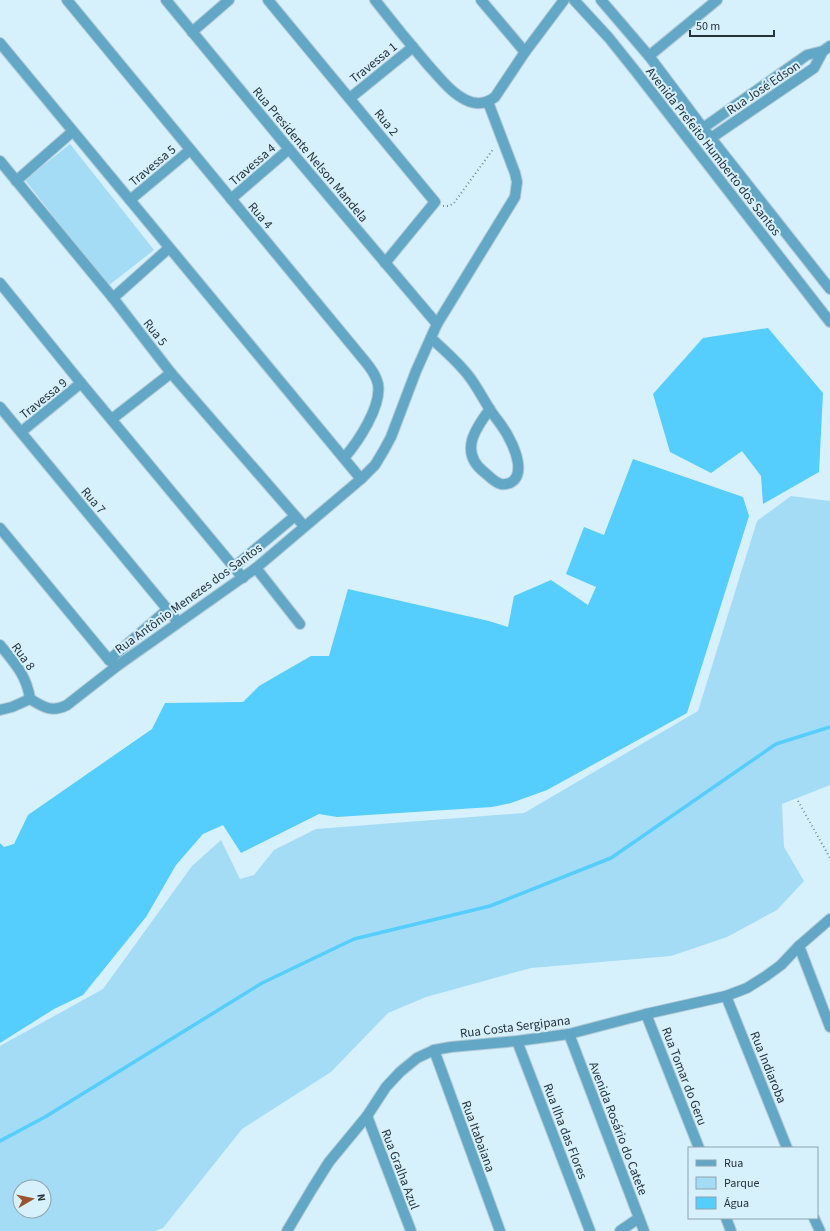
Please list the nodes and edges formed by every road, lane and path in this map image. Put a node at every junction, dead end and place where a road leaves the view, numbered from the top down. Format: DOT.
graph roads {
  1 [pos="67,0"];
  2 [pos="166,0"];
  3 [pos="229,0"];
  4 [pos="268,0"];
  5 [pos="375,0"];
  6 [pos="481,0"];
  7 [pos="564,0"];
  8 [pos="574,0"];
  9 [pos="717,0"];
  10 [pos="607,2"];
  11 [pos="192,32"];
  12 [pos="0,43"];
  13 [pos="413,47"];
  14 [pos="826,48"];
  15 [pos="525,52"];
  16 [pos="649,56"];
  17 [pos="350,98"];
  18 [pos="488,102"];
  19 [pos="703,128"];
  20 [pos="72,132"];
  21 [pos="501,137"];
  22 [pos="711,138"];
  23 [pos="289,149"];
  24 [pos="190,150"];
  25 [pos="0,161"];
  26 [pos="730,162"];
  27 [pos="716,175"];
  28 [pos="16,181"];
  29 [pos="231,199"];
  30 [pos="130,200"];
  31 [pos="435,202"];
  32 [pos="169,248"];
  33 [pos="385,262"];
  34 [pos="0,283"];
  35 [pos="829,285"];
  36 [pos="113,298"];
  37 [pos="830,322"];
  38 [pos="437,324"];
  39 [pos="431,338"];
  40 [pos="171,373"];
  41 [pos="81,384"];
  42 [pos="0,407"];
  43 [pos="490,409"];
  44 [pos="112,419"];
  45 [pos="21,432"];
  46 [pos="344,458"];
  47 [pos="361,479"];
  48 [pos="295,516"];
  49 [pos="304,526"];
  50 [pos="0,528"];
  51 [pos="234,567"];
  52 [pos="256,568"];
  53 [pos="243,578"];
  54 [pos="168,609"];
  55 [pos="178,622"];
  56 [pos="300,624"];
  57 [pos="0,645"];
  58 [pos="113,663"];
  59 [pos="30,699"];
  60 [pos="0,710"];
  61 [pos="798,801"];
  62 [pos="830,858"];
  63 [pos="830,920"];
  64 [pos="799,946"];
  65 [pos="726,996"];
  66 [pos="646,1014"];
  67 [pos="830,1027"];
  68 [pos="569,1034"];
  69 [pos="517,1041"];
  70 [pos="434,1050"];
  71 [pos="367,1116"];
  72 [pos="699,1147"];
  73 [pos="787,1147"];
  74 [pos="639,1218"];
  75 [pos="726,1219"];
  76 [pos="814,1219"];
  77 [pos="287,1231"];
  78 [pos="411,1231"];
  79 [pos="500,1231"];
  80 [pos="590,1231"];
  81 [pos="620,1231"];
  82 [pos="644,1231"];
  83 [pos="731,1231"];
  84 [pos="820,1231"];
  1 -- 24 [label="street, Rua 4"];
  2 -- 11 [label="street, Rua Presidente Nelson Mandela"];
  3 -- 11 [label="street"];
  4 -- 17 [label="street, Rua 2"];
  5 -- 13 [label="street"];
  6 -- 15 [label="street"];
  7 -- 15 [label="street"];
  8 -- 27 [label="street, Avenida Prefeito Humberto dos Santos"];
  9 -- 16 [label="street"];
  10 -- 16 [label="street, Avenida Prefeito Humberto dos Santos"];
  11 -- 23 [label="street, Rua Presidente Nelson Mandela"];
  12 -- 20 [label="street"];
  13 -- 17 [label="street, Travessa 1"];
  13 -- 18 [label="street"];
  14 -- 19 [label="street, Rua José Edson"];
  14 -- 22 [label="street, Rua José Edson"];
  15 -- 18 [label="street"];
  16 -- 19 [label="street, Avenida Prefeito Humberto dos Santos"];
  17 -- 31 [label="street, Rua 2"];
  18 -- 21 [label="street, Rua Antônio Menezes dos Santos"];
  19 -- 22 [label="street, Avenida Prefeito Humberto dos Santos"];
  20 -- 28 [label="street"];
  20 -- 30 [label="street"];
  21 -- 31 [label="path"];
  21 -- 38 [label="street, Rua Antônio Menezes dos Santos"];
  22 -- 26 [label="street, Avenida Prefeito Humberto dos Santos"];
  23 -- 29 [label="street, Travessa 4"];
  23 -- 33 [label="street, Rua Presidente Nelson Mandela"];
  24 -- 29 [label="street, Rua 4"];
  24 -- 30 [label="street, Travessa 5"];
  25 -- 28 [label="street, Rua 5"];
  26 -- 27 [label="street"];
  26 -- 35 [label="street, Avenida Prefeito Humberto dos Santos"];
  27 -- 37 [label="street, Avenida Prefeito Humberto dos Santos"];
  28 -- 36 [label="street, Rua 5"];
  29 -- 46 [label="street, Rua 4"];
  30 -- 32 [label="street"];
  31 -- 33 [label="street"];
  32 -- 36 [label="street"];
  32 -- 46 [label="street"];
  33 -- 38 [label="street, Rua Presidente Nelson Mandela"];
  34 -- 41 [label="street"];
  36 -- 40 [label="street, Rua 5"];
  38 -- 39 [label="street, Rua Antônio Menezes dos Santos"];
  39 -- 43 [label="street"];
  39 -- 47 [label="street, Rua Antônio Menezes dos Santos"];
  40 -- 44 [label="street"];
  40 -- 48 [label="street, Rua 5"];
  41 -- 44 [label="street"];
  41 -- 45 [label="street, Travessa 9"];
  42 -- 45 [label="street, Rua 7"];
  43 -- 43 [label="street"];
  44 -- 51 [label="street"];
  45 -- 54 [label="street, Rua 7"];
  46 -- 47 [label="street"];
  47 -- 49 [label="street, Rua Antônio Menezes dos Santos"];
  48 -- 49 [label="street, Rua 5"];
  48 -- 51 [label="street"];
  49 -- 52 [label="street, Rua Antônio Menezes dos Santos"];
  50 -- 58 [label="street"];
  51 -- 53 [label="street"];
  52 -- 53 [label="street, Rua Antônio Menezes dos Santos"];
  52 -- 56 [label="street"];
  53 -- 55 [label="street, Rua Antônio Menezes dos Santos"];
  54 -- 55 [label="street, Rua 7"];
  54 -- 58 [label="street"];
  55 -- 58 [label="street, Rua Antônio Menezes dos Santos"];
  57 -- 59 [label="street, Rua 8"];
  58 -- 59 [label="street, Rua Antônio Menezes dos Santos"];
  59 -- 60 [label="street"];
  61 -- 62 [label="path"];
  63 -- 64 [label="street, Rua Costa Sergipana"];
  64 -- 65 [label="street, Rua Costa Sergipana"];
  64 -- 67 [label="street"];
  65 -- 66 [label="street, Rua Costa Sergipana"];
  65 -- 73 [label="street, Rua Indiaroba"];
  66 -- 68 [label="street, Rua Costa Sergipana"];
  66 -- 72 [label="street, Rua Tomar do Geru"];
  68 -- 69 [label="street, Rua Costa Sergipana"];
  68 -- 74 [label="street, Avenida Rosário do Catete"];
  69 -- 70 [label="street, Rua Costa Sergipana"];
  69 -- 80 [label="street, Rua Ilha das Flores"];
  70 -- 71 [label="street, Rua Costa Sergipana"];
  70 -- 79 [label="street, Rua Itabaiana"];
  71 -- 77 [label="street, Rua Costa Sergipana"];
  71 -- 78 [label="street, Rua Gralha Azul"];
  74 -- 81 [label="street"];
  74 -- 82 [label="street, Avenida Rosário do Catete"];
  75 -- 83 [label="street"];
  76 -- 84 [label="street"];
}
